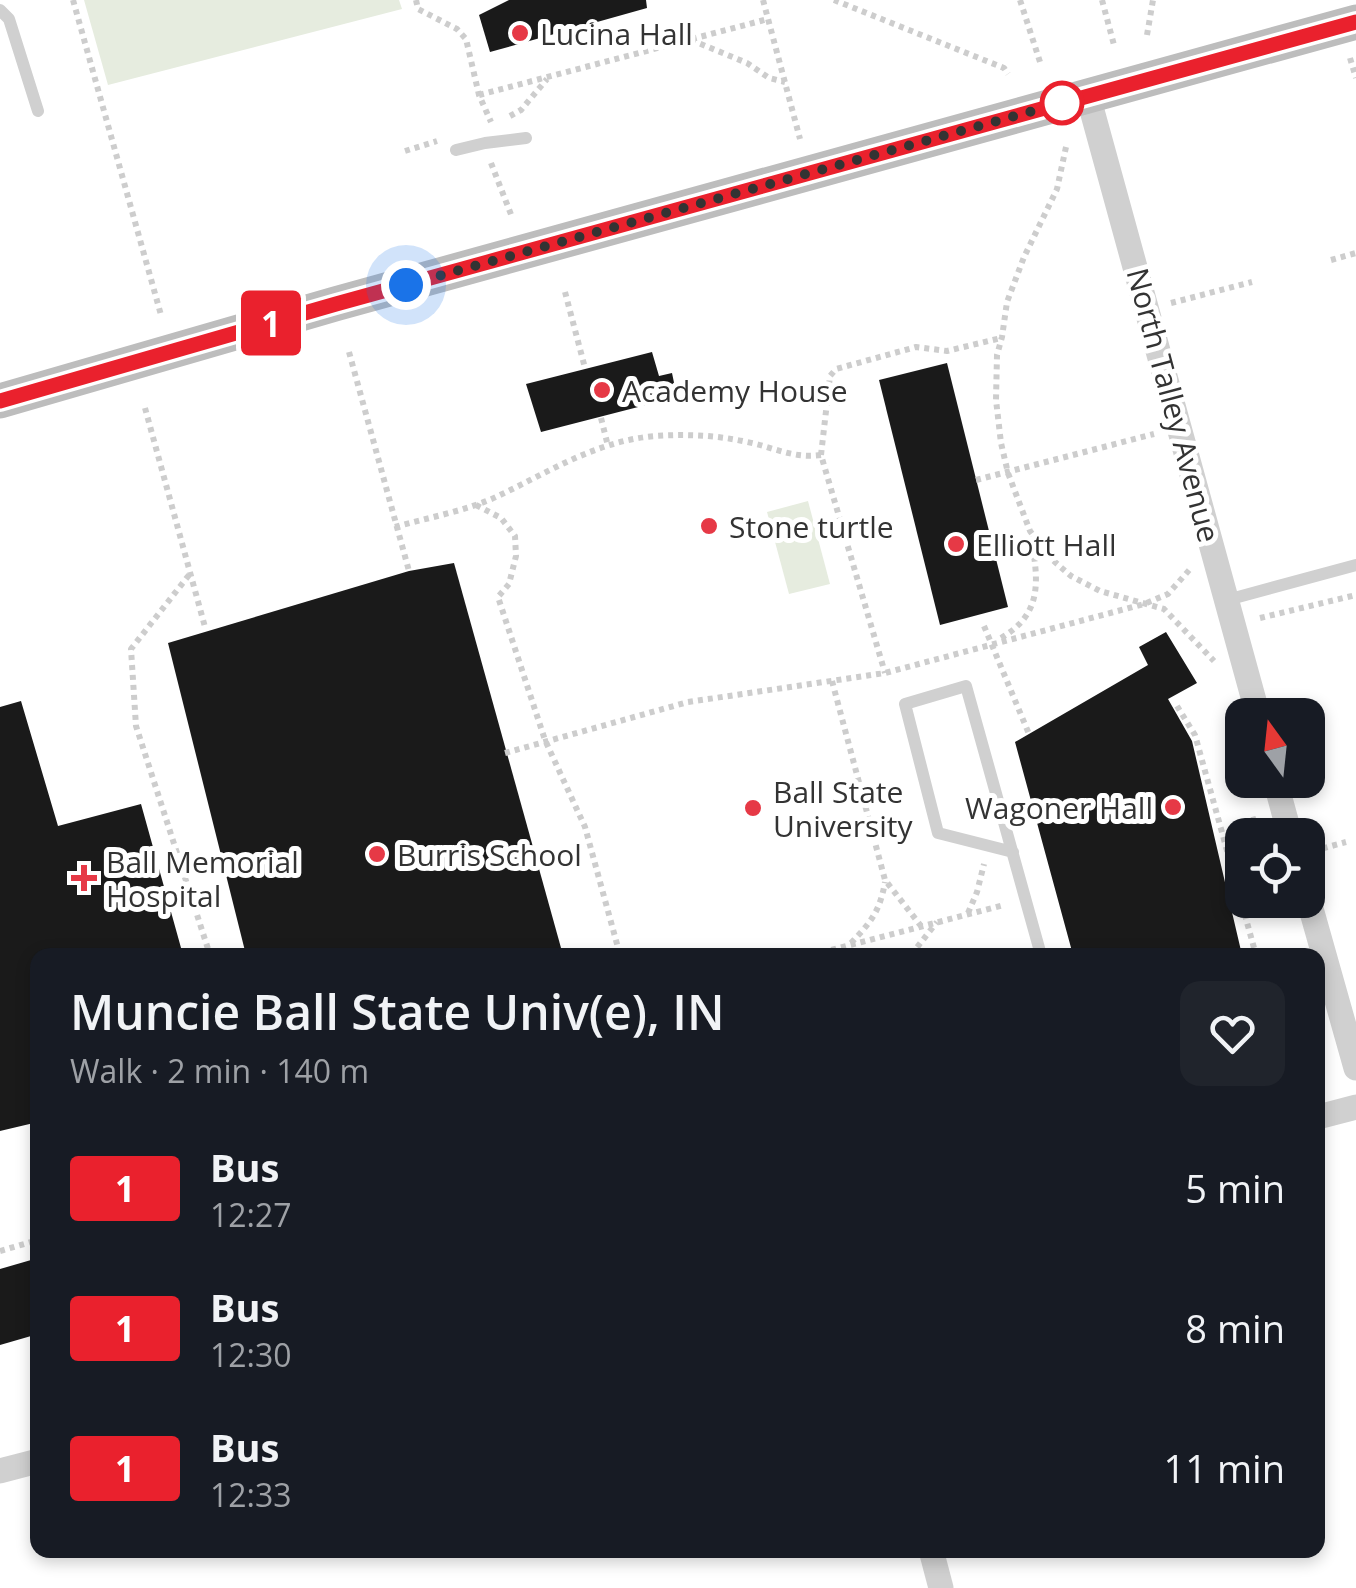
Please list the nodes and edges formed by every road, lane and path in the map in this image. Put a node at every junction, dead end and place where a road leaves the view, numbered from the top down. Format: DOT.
graph roads {
  1 [pos="73,0"];
  2 [pos="416,0"];
  3 [pos="763,0"];
  4 [pos="834,0"];
  5 [pos="1020,0"];
  6 [pos="1102,0"];
  7 [pos="1153,0"];
  8 [pos="0,10"];
  9 [pos="768,18"];
  10 [pos="1356,22"];
  11 [pos="1147,35"];
  12 [pos="688,39"];
  13 [pos="1114,44"];
  14 [pos="1350,58"];
  15 [pos="1041,65"];
  16 [pos="1008,74"];
  17 [pos="1356,78"];
  18 [pos="785,82"];
  19 [pos="480,95"];
  20 [pos="1088,96"];
  21 [pos="38,111"];
  22 [pos="526,138"];
  23 [pos="800,139"];
  24 [pos="485,142"];
  25 [pos="1066,147"];
  26 [pos="456,150"];
  27 [pos="512,217"];
  28 [pos="1356,253"];
  29 [pos="1331,260"];
  30 [pos="1252,282"];
  31 [pos="565,292"];
  32 [pos="1170,304"];
  33 [pos="161,315"];
  34 [pos="1002,337"];
  35 [pos="350,352"];
  36 [pos="584,368"];
  37 [pos="0,402"];
  38 [pos="145,408"];
  39 [pos="600,418"];
  40 [pos="1180,427"];
  41 [pos="608,446"];
  42 [pos="821,455"];
  43 [pos="1008,473"];
  44 [pos="976,480"];
  45 [pos="475,504"];
  46 [pos="395,527"];
  47 [pos="1030,531"];
  48 [pos="1216,562"];
  49 [pos="1356,565"];
  50 [pos="408,571"];
  51 [pos="190,575"];
  52 [pos="1356,594"];
  53 [pos="1227,600"];
  54 [pos="1144,604"];
  55 [pos="1259,619"];
  56 [pos="984,626"];
  57 [pos="205,627"];
  58 [pos="992,644"];
  59 [pos="1244,662"];
  60 [pos="884,672"];
  61 [pos="832,682"];
  62 [pos="1254,698"];
  63 [pos="1177,706"];
  64 [pos="1029,734"];
  65 [pos="546,740"];
  66 [pos="505,753"];
  67 [pos="1225,841"];
  68 [pos="1346,842"];
  69 [pos="1325,848"];
  70 [pos="1013,852"];
  71 [pos="885,880"];
  72 [pos="1026,900"];
  73 [pos="1246,918"];
  74 [pos="1314,918"];
  75 [pos="936,922"];
  76 [pos="921,926"];
  77 [pos="848,946"];
  78 [pos="208,948"];
  79 [pos="618,948"];
  80 [pos="840,948"];
  81 [pos="916,948"];
  82 [pos="1039,948"];
  83 [pos="1254,948"];
  84 [pos="1322,948"];
  85 [pos="1325,958"];
  86 [pos="1356,1068"];
  87 [pos="1356,1107"];
  88 [pos="1325,1115"];
  89 [pos="30,1243"];
  90 [pos="0,1252"];
  91 [pos="30,1462"];
  92 [pos="0,1470"];
  93 [pos="933,1558"];
  94 [pos="941,1588"];
  1 -- 33 [label="path"];
  2 -- 19 [label="path"];
  3 -- 9 [label="path"];
  4 -- 16 [label="path"];
  5 -- 15 [label="path"];
  6 -- 13 [label="path"];
  7 -- 11 [label="path"];
  8 -- 21 [label="lane"];
  9 -- 12 [label="path"];
  9 -- 18 [label="path"];
  10 -- 20 [label="street"];
  12 -- 18 [label="path"];
  12 -- 19 [label="path"];
  14 -- 17 [label="path"];
  18 -- 23 [label="path"];
  19 -- 24 [label="path"];
  20 -- 37 [label="street"];
  20 -- 40 [label="street, North Talley Avenue"];
  22 -- 24 [label="lane"];
  24 -- 26 [label="lane"];
  24 -- 27 [label="path"];
  25 -- 34 [label="path"];
  28 -- 29 [label="path"];
  30 -- 32 [label="path"];
  31 -- 36 [label="path"];
  34 -- 42 [label="path"];
  34 -- 43 [label="path"];
  35 -- 46 [label="path"];
  38 -- 51 [label="path"];
  39 -- 41 [label="path"];
  40 -- 43 [label="path"];
  40 -- 48 [label="street, North Talley Avenue"];
  41 -- 42 [label="path"];
  41 -- 45 [label="path"];
  42 -- 60 [label="path"];
  43 -- 44 [label="path"];
  43 -- 47 [label="path"];
  45 -- 46 [label="path"];
  45 -- 65 [label="path"];
  46 -- 50 [label="path"];
  47 -- 54 [label="path"];
  47 -- 58 [label="path"];
  48 -- 53 [label="street, North Talley Avenue"];
  48 -- 54 [label="path"];
  49 -- 53 [label="lane"];
  51 -- 57 [label="path"];
  51 -- 78 [label="path"];
  52 -- 55 [label="path"];
  53 -- 59 [label="street, North Talley Avenue"];
  54 -- 58 [label="path"];
  54 -- 59 [label="path"];
  56 -- 58 [label="path"];
  58 -- 60 [label="path"];
  58 -- 64 [label="path"];
  59 -- 62 [label="street, North Talley Avenue"];
  60 -- 61 [label="path"];
  61 -- 65 [label="path"];
  61 -- 71 [label="path"];
  63 -- 67 [label="path"];
  65 -- 66 [label="path"];
  65 -- 79 [label="path"];
  68 -- 69 [label="path"];
  70 -- 70 [label="lane"];
  70 -- 72 [label="lane"];
  71 -- 76 [label="path"];
  71 -- 77 [label="path"];
  72 -- 75 [label="path"];
  72 -- 82 [label="lane"];
  73 -- 83 [label="path"];
  74 -- 84 [label="street"];
  75 -- 76 [label="path"];
  75 -- 81 [label="path"];
  76 -- 77 [label="path"];
  77 -- 80 [label="path"];
  85 -- 86 [label="street"];
  87 -- 88 [label="street"];
  89 -- 90 [label="path"];
  91 -- 92 [label="street"];
  93 -- 94 [label="street"];
}
